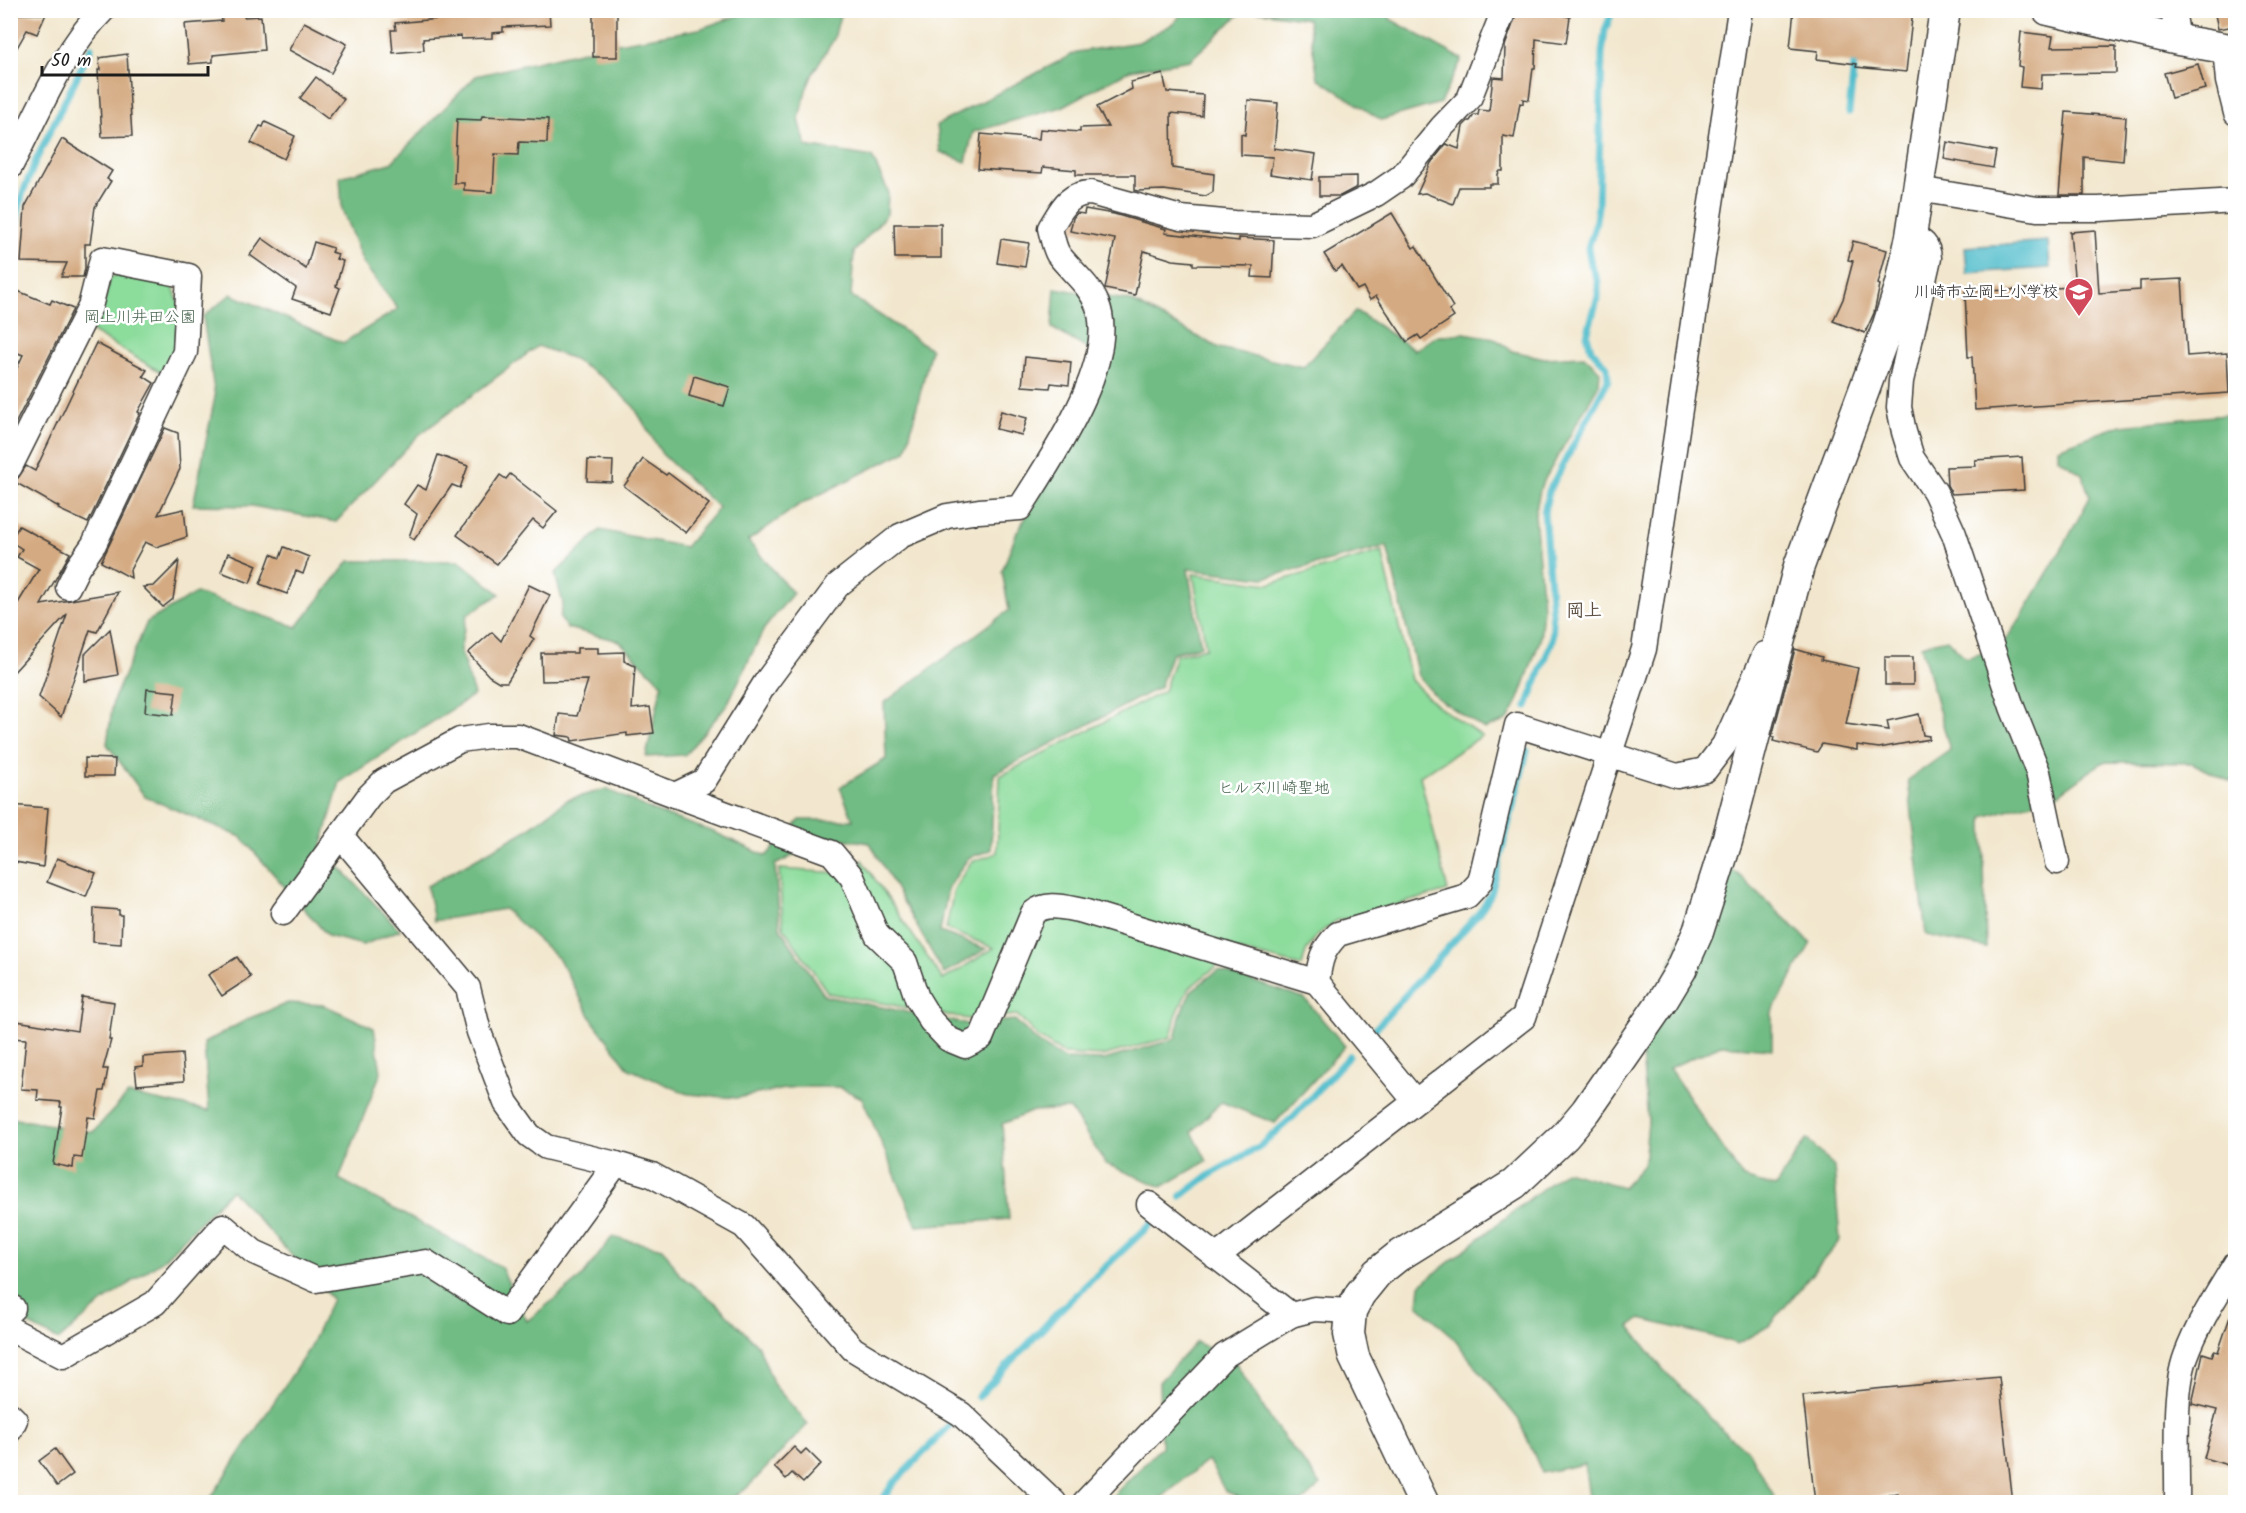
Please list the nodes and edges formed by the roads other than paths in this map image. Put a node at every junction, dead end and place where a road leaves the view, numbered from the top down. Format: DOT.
graph roads {
  1 [pos="103,10"];
  2 [pos="1504,10"];
  3 [pos="1740,10"];
  4 [pos="1945,10"];
  5 [pos="2048,10"];
  6 [pos="2173,10"];
  7 [pos="2178,40"];
  8 [pos="2230,49"];
  9 [pos="2235,113"];
  10 [pos="10,167"];
  11 [pos="1918,189"];
  12 [pos="2235,201"];
  13 [pos="1911,236"];
  14 [pos="10,467"];
  15 [pos="68,587"];
  16 [pos="1776,656"];
  17 [pos="1610,754"];
  18 [pos="675,795"];
  19 [pos="341,836"];
  20 [pos="2057,862"];
  21 [pos="282,912"];
  22 [pos="1317,982"];
  23 [pos="1415,1101"];
  24 [pos="616,1164"];
  25 [pos="1149,1204"];
  26 [pos="1216,1257"];
  27 [pos="2235,1263"];
  28 [pos="1352,1311"];
  29 [pos="1291,1315"];
  30 [pos="12,1316"];
  31 [pos="10,1415"];
  32 [pos="10,1430"];
  33 [pos="1054,1503"];
  34 [pos="1085,1503"];
  35 [pos="1423,1503"];
  36 [pos="2177,1503"];
  1 -- 10 [label="street"];
  2 -- 18 [label="street"];
  3 -- 17 [label="street"];
  4 -- 11 [label="street"];
  5 -- 7 [label="street"];
  6 -- 7 [label="street"];
  7 -- 8 [label="street"];
  8 -- 9 [label="street"];
  11 -- 12 [label="street"];
  11 -- 13 [label="street"];
  13 -- 16 [label="street"];
  13 -- 20 [label="street"];
  14 -- 15 [label="street"];
  16 -- 17 [label="street"];
  16 -- 28 [label="street"];
  17 -- 22 [label="street"];
  17 -- 23 [label="street"];
  18 -- 19 [label="street"];
  18 -- 22 [label="street"];
  19 -- 21 [label="street"];
  19 -- 24 [label="street"];
  22 -- 23 [label="street"];
  23 -- 26 [label="street"];
  24 -- 30 [label="street"];
  24 -- 33 [label="street"];
  25 -- 26 [label="street"];
  26 -- 29 [label="street"];
  27 -- 36 [label="street"];
  28 -- 29 [label="street"];
  28 -- 35 [label="street"];
  29 -- 34 [label="street"];
  31 -- 32 [label="street"];
}
